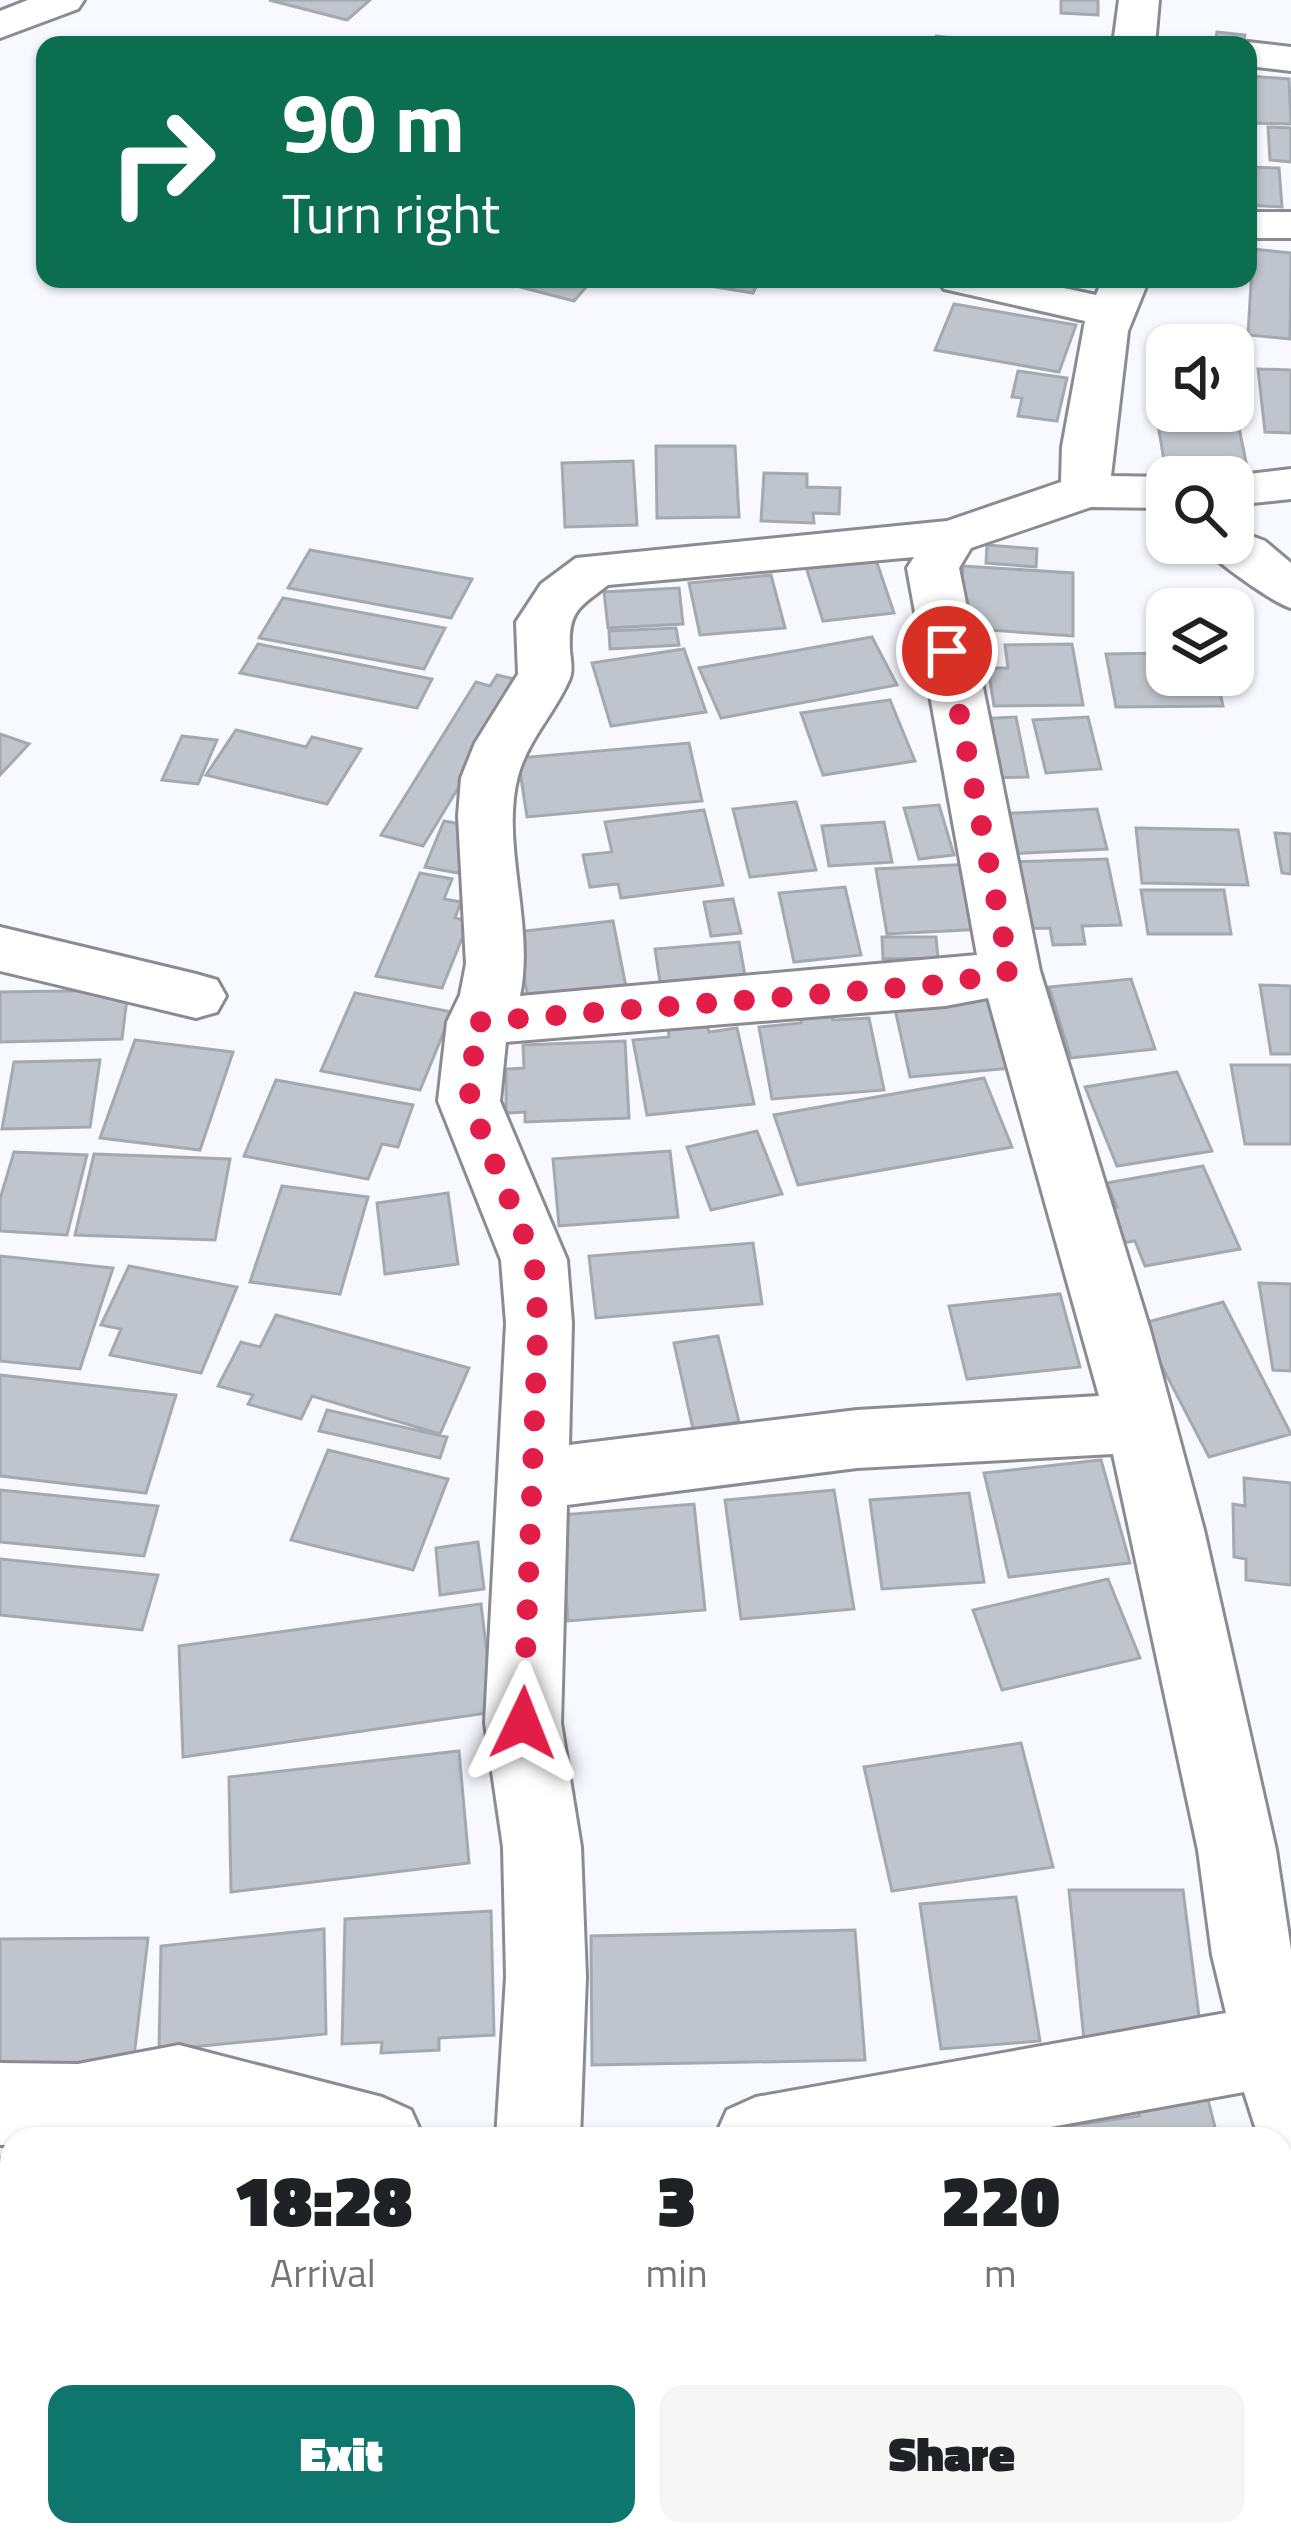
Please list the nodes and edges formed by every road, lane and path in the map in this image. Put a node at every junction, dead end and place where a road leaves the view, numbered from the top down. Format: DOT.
graph roads {
  1 [pos="64,0"];
  2 [pos="1139,0"];
  3 [pos="0,26"];
  4 [pos="1140,36"];
  5 [pos="1257,56"];
  6 [pos="1291,59"];
  7 [pos="1257,225"];
  8 [pos="1291,225"];
  9 [pos="1044,288"];
  10 [pos="1119,296"];
  11 [pos="1291,484"];
  12 [pos="1254,488"];
  13 [pos="1135,497"];
  14 [pos="953,537"];
  15 [pos="1254,559"];
  16 [pos="1291,591"];
  17 [pos="0,949"];
  18 [pos="1010,971"];
  19 [pos="196,996"];
  20 [pos="477,1022"];
  21 [pos="1140,1423"];
  22 [pos="533,1479"];
  23 [pos="1281,2081"];
  24 [pos="0,2104"];
  25 [pos="336,2127"];
  26 [pos="539,2127"];
  27 [pos="865,2127"];
  1 -- 3 [label="street"];
  2 -- 4 [label="street"];
  5 -- 6 [label="street"];
  7 -- 8 [label="street"];
  9 -- 10 [label="street"];
  10 -- 13 [label="street"];
  11 -- 12 [label="street"];
  13 -- 14 [label="street"];
  14 -- 18 [label="street"];
  14 -- 20 [label="street"];
  15 -- 16 [label="street"];
  17 -- 19 [label="street"];
  18 -- 20 [label="street"];
  18 -- 21 [label="street"];
  20 -- 22 [label="street"];
  21 -- 22 [label="street"];
  21 -- 23 [label="street"];
  22 -- 26 [label="street"];
  23 -- 27 [label="street"];
  24 -- 25 [label="street"];
}
